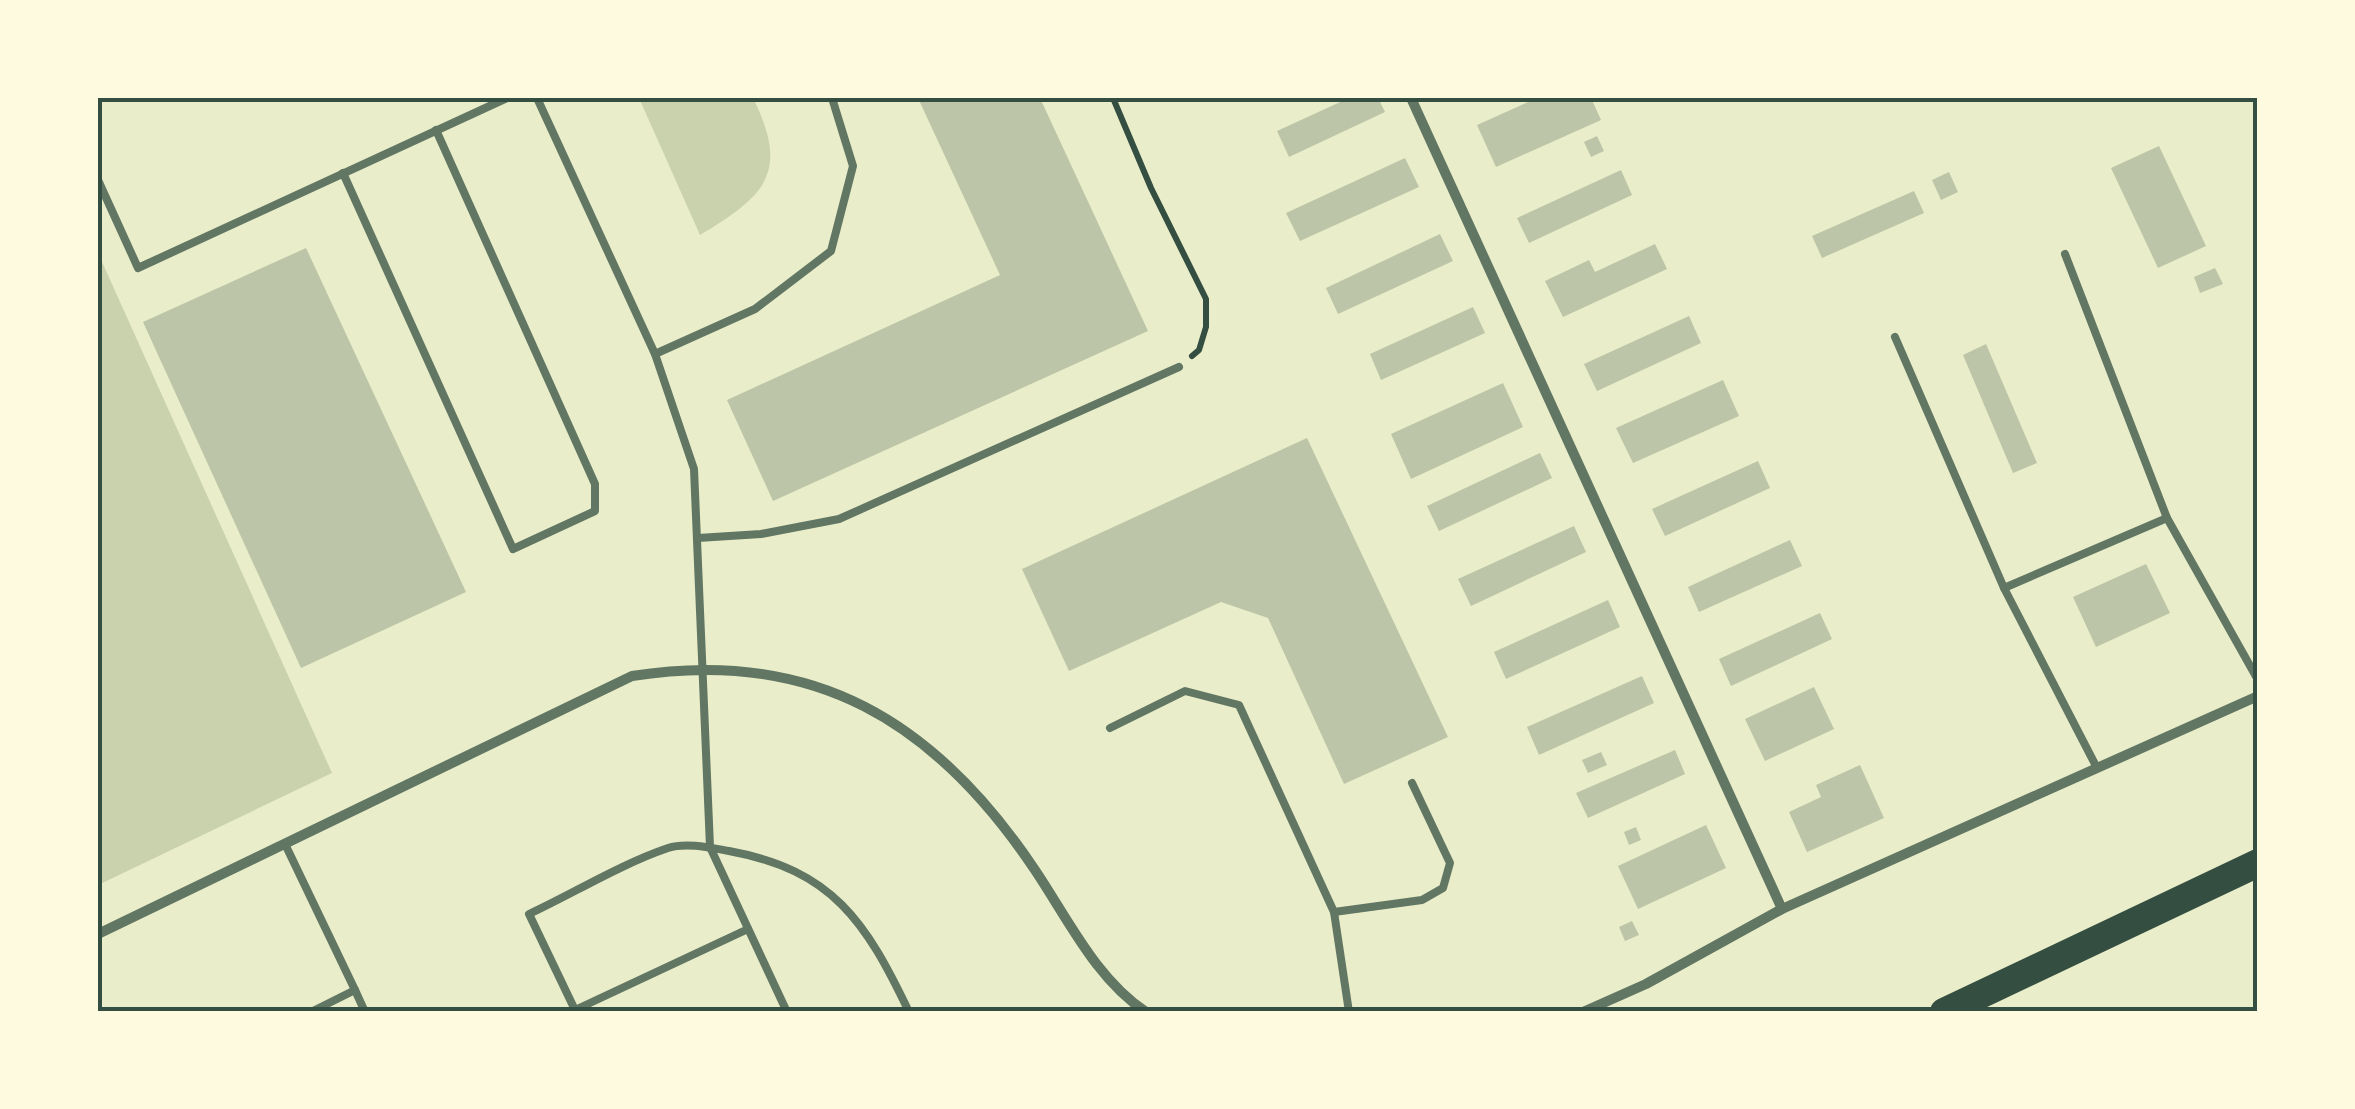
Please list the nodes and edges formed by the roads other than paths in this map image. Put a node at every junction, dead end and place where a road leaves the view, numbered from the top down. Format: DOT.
graph roads {
  1 [pos="506,98"];
  2 [pos="537,98"];
  3 [pos="832,98"];
  4 [pos="1411,98"];
  5 [pos="436,130"];
  6 [pos="343,174"];
  7 [pos="98,180"];
  8 [pos="2064,254"];
  9 [pos="1895,337"];
  10 [pos="655,354"];
  11 [pos="1179,367"];
  12 [pos="2167,518"];
  13 [pos="698,538"];
  14 [pos="2004,588"];
  15 [pos="702,672"];
  16 [pos="2258,680"];
  17 [pos="2258,696"];
  18 [pos="1110,728"];
  19 [pos="2097,768"];
  20 [pos="1412,783"];
  21 [pos="285,844"];
  22 [pos="710,848"];
  23 [pos="2258,863"];
  24 [pos="1782,909"];
  25 [pos="1334,912"];
  26 [pos="748,929"];
  27 [pos="98,934"];
  28 [pos="356,990"];
  29 [pos="310,1012"];
  30 [pos="366,1012"];
  31 [pos="787,1012"];
  32 [pos="909,1012"];
  33 [pos="1146,1012"];
  34 [pos="1349,1012"];
  35 [pos="1583,1012"];
  36 [pos="1944,1012"];
  1 -- 5 [label="lane"];
  2 -- 10 [label="lane"];
  3 -- 10 [label="lane"];
  4 -- 24 [label="street"];
  5 -- 6 [label="lane"];
  5 -- 6 [label="lane"];
  6 -- 7 [label="lane"];
  8 -- 12 [label="lane"];
  9 -- 14 [label="lane"];
  10 -- 13 [label="lane"];
  11 -- 13 [label="lane"];
  12 -- 14 [label="lane"];
  12 -- 16 [label="lane"];
  13 -- 15 [label="lane"];
  14 -- 19 [label="lane"];
  15 -- 21 [label="street"];
  15 -- 22 [label="lane"];
  15 -- 33 [label="street"];
  17 -- 19 [label="street"];
  18 -- 25 [label="lane"];
  19 -- 24 [label="street"];
  20 -- 25 [label="lane"];
  21 -- 27 [label="street"];
  21 -- 28 [label="lane"];
  22 -- 26 [label="lane"];
  22 -- 26 [label="lane"];
  22 -- 32 [label="lane"];
  23 -- 36 [label="highway"];
  24 -- 35 [label="street"];
  25 -- 34 [label="lane"];
  26 -- 31 [label="lane"];
  28 -- 29 [label="lane"];
  28 -- 30 [label="lane"];
}
